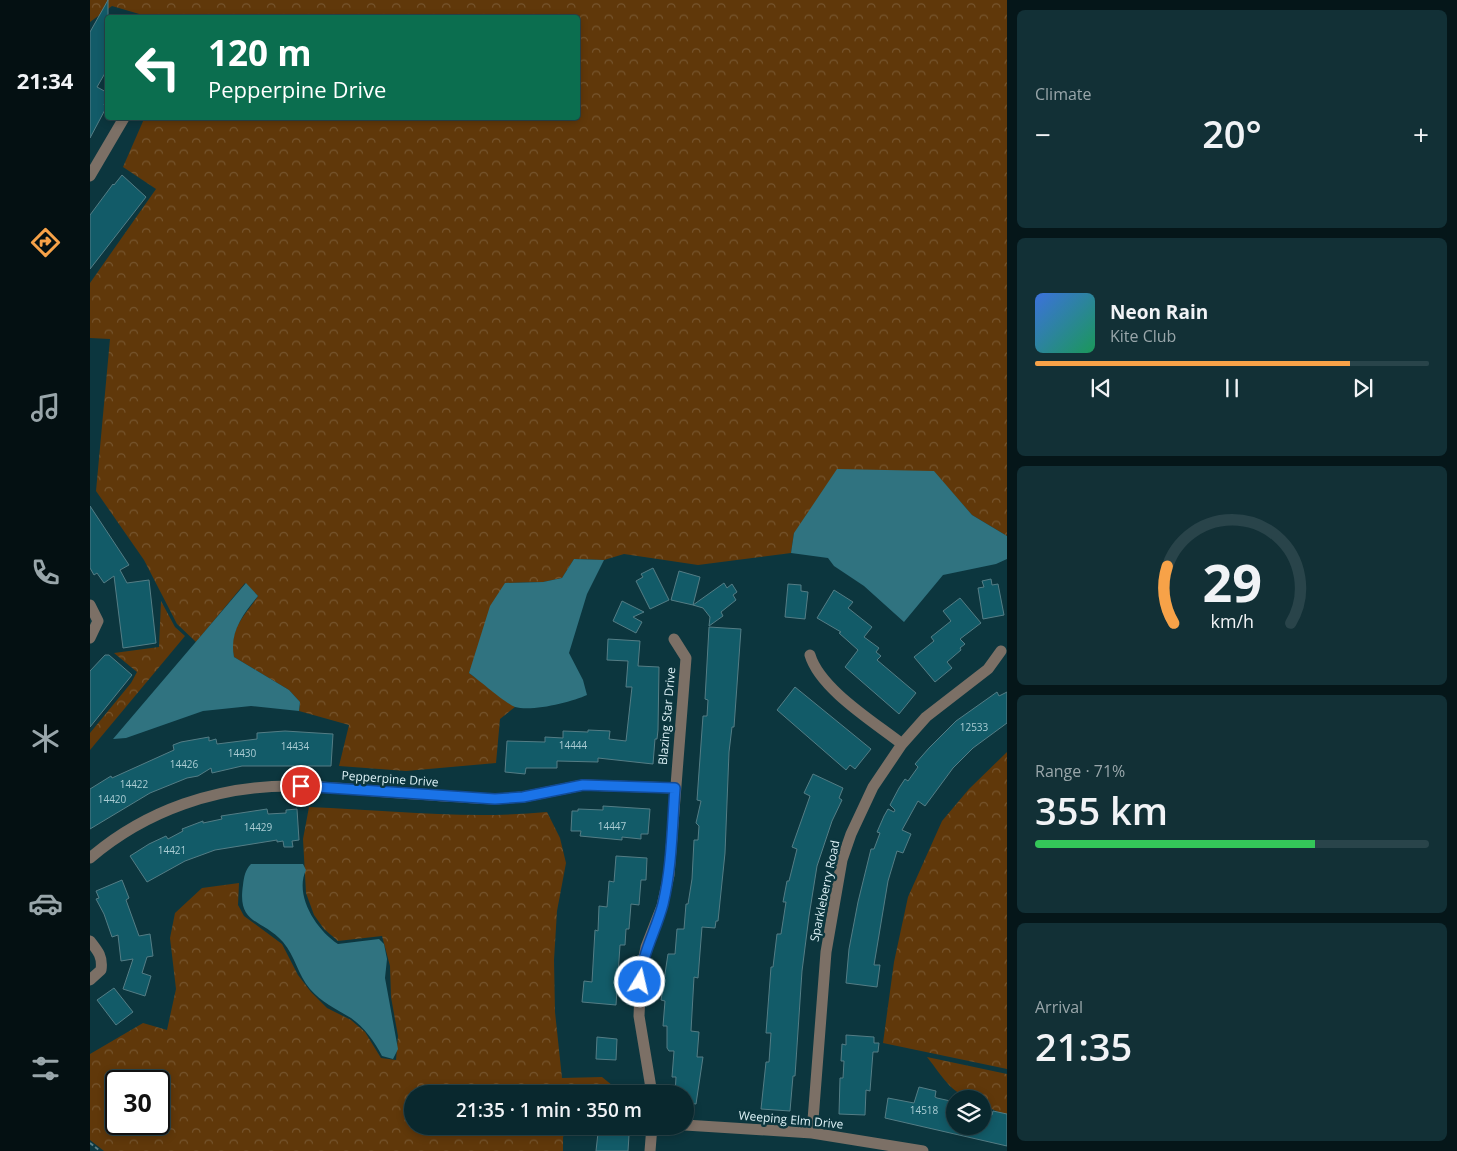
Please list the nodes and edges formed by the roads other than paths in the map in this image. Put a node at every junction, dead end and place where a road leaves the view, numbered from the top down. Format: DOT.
graph roads {
  1 [pos="123,120"];
  2 [pos="90,176"];
  3 [pos="90,605"];
  4 [pos="90,638"];
  5 [pos="674,639"];
  6 [pos="1001,651"];
  7 [pos="810,655"];
  8 [pos="902,744"];
  9 [pos="675,788"];
  10 [pos="90,858"];
  11 [pos="90,941"];
  12 [pos="90,980"];
  13 [pos="650,1085"];
  14 [pos="694,1126"];
  15 [pos="812,1133"];
  16 [pos="651,1135"];
  17 [pos="650,1151"];
  18 [pos="923,1151"];
  1 -- 2 [label="street"];
  3 -- 4 [label="street"];
  5 -- 9 [label="street, Blazing Star Drive"];
  6 -- 8 [label="street, Sparkleberry Road"];
  7 -- 8 [label="street"];
  8 -- 15 [label="street, Sparkleberry Road"];
  9 -- 10 [label="street, Pepperpine Drive"];
  9 -- 13 [label="street, Blazing Star Drive"];
  11 -- 12 [label="street"];
  14 -- 15 [label="street, Weeping Elm Drive"];
  15 -- 18 [label="street, Weeping Elm Drive"];
  16 -- 17 [label="street"];
}
